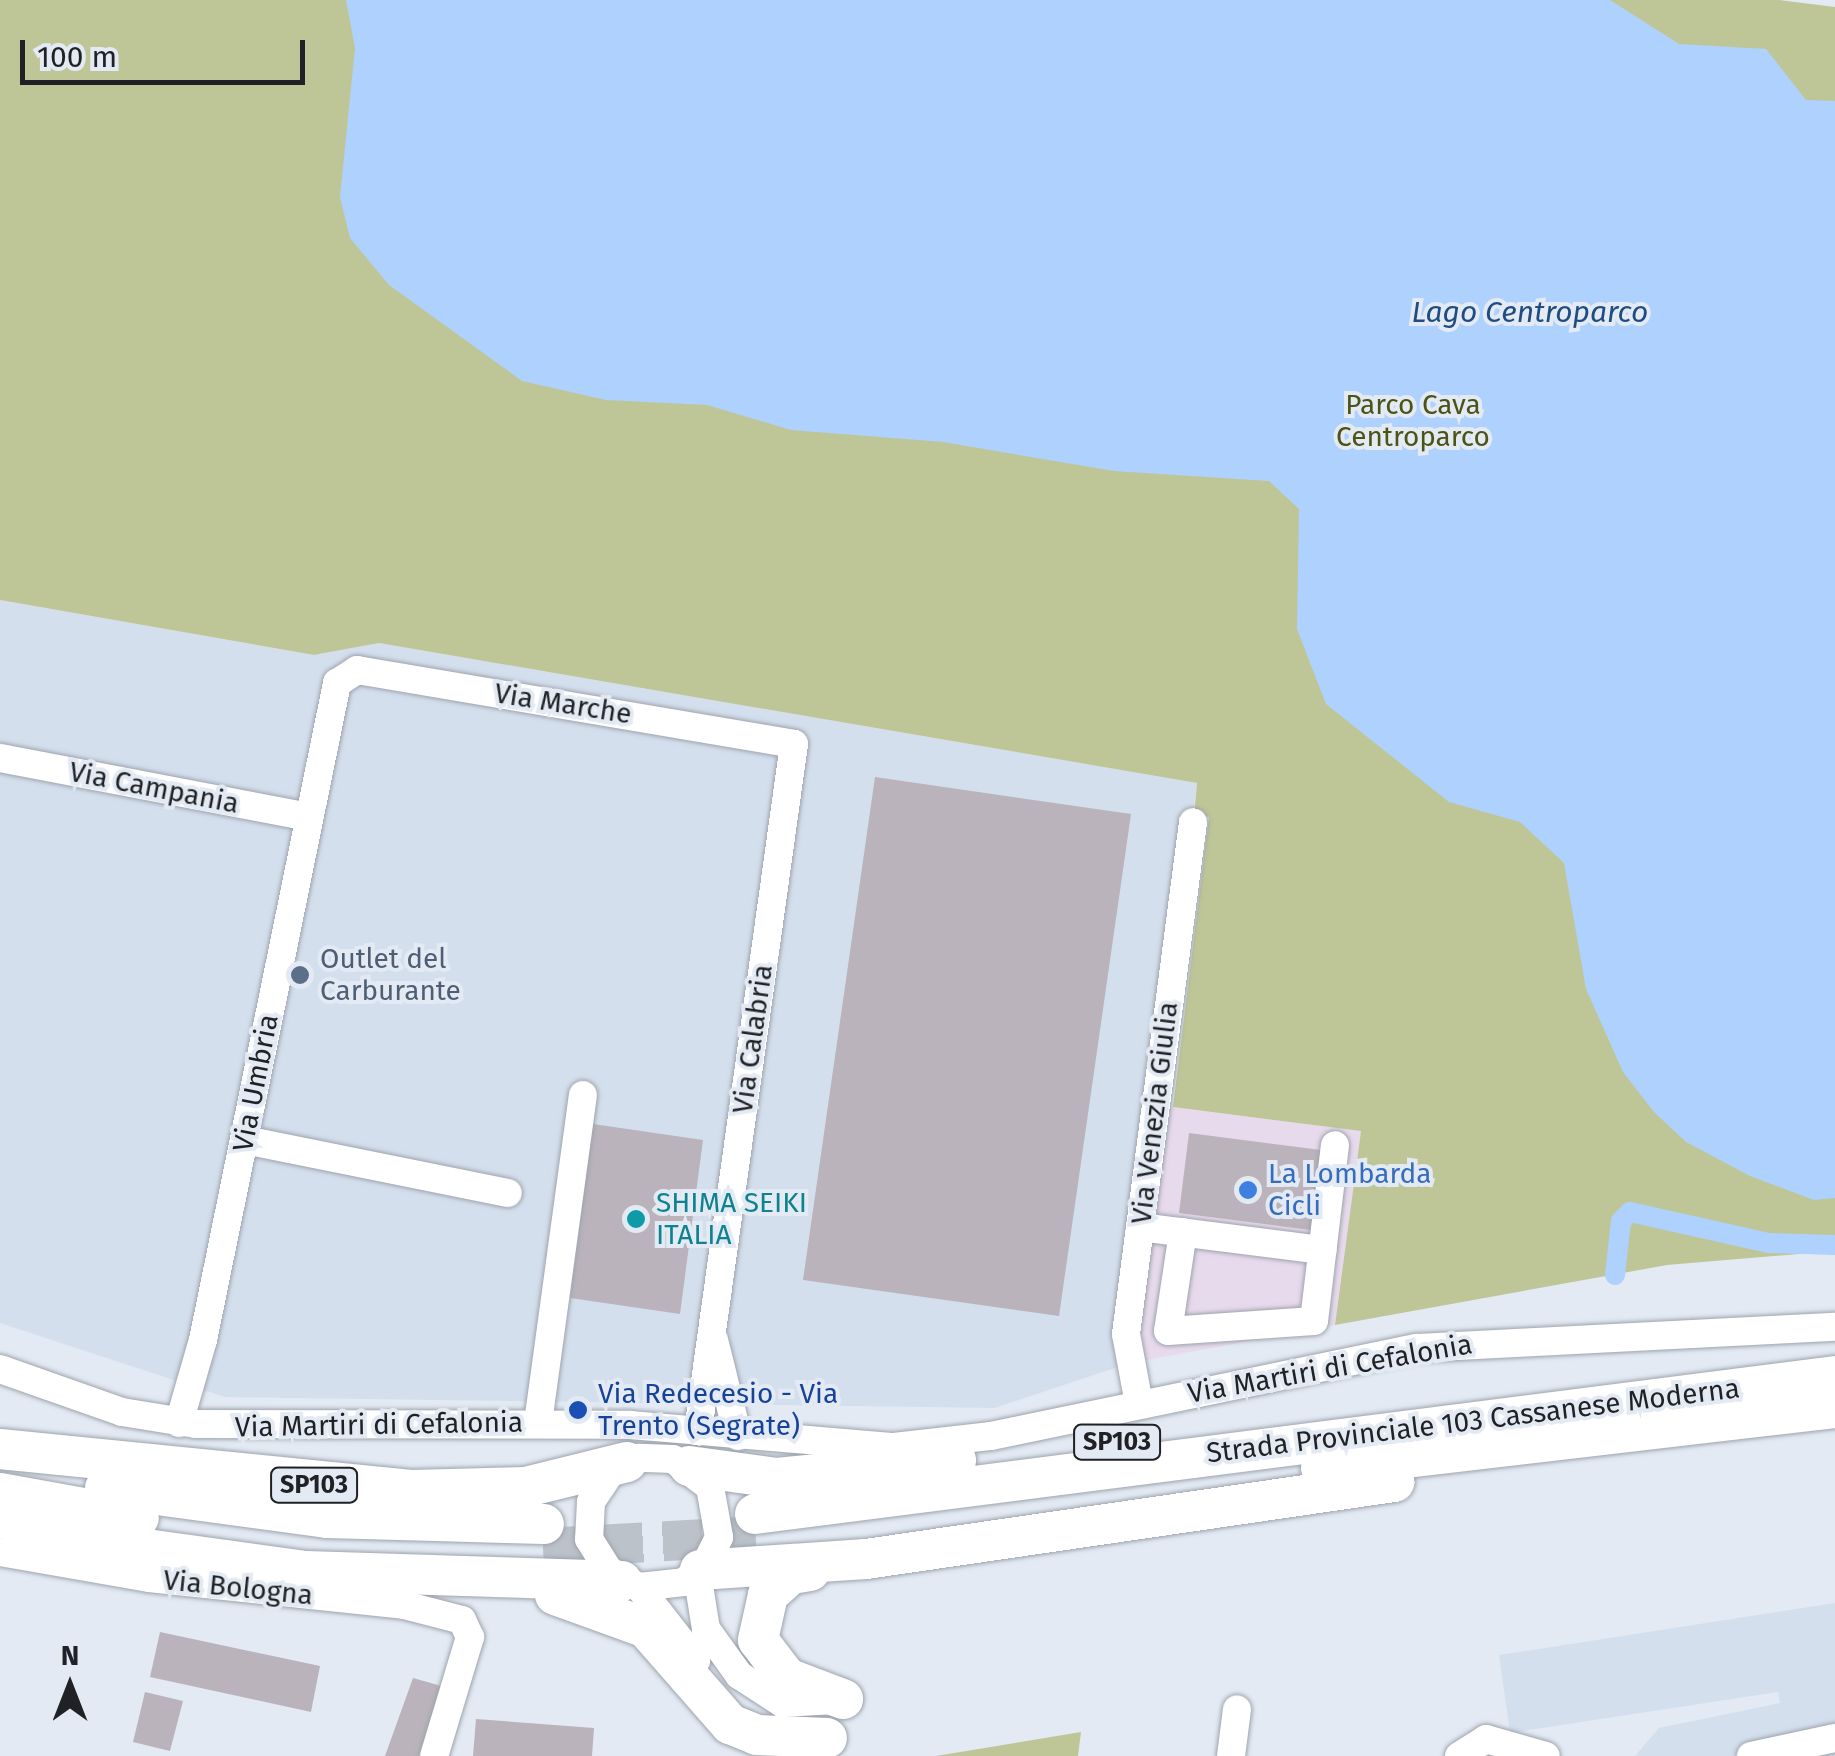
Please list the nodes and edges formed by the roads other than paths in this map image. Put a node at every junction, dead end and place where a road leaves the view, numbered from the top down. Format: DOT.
graph roads {
  1 [pos="338,684"];
  2 [pos="793,743"];
  3 [pos="0,758"];
  4 [pos="308,817"];
  5 [pos="1193,822"];
  6 [pos="583,1095"];
  7 [pos="245,1140"];
  8 [pos="1336,1145"];
  9 [pos="508,1193"];
  10 [pos="1140,1227"];
  11 [pos="1183,1232"];
  12 [pos="1323,1250"];
  13 [pos="1835,1327"];
  14 [pos="712,1335"];
  15 [pos="1835,1376"];
  16 [pos="4,1380"];
  17 [pos="1138,1404"];
  18 [pos="1835,1408"];
  19 [pos="178,1422"];
  20 [pos="538,1423"];
  21 [pos="1549,1427"];
  22 [pos="738,1436"];
  23 [pos="693,1448"];
  24 [pos="0,1449"];
  25 [pos="626,1462"];
  26 [pos="0,1467"];
  27 [pos="0,1493"];
  28 [pos="0,1517"];
  29 [pos="756,1524"];
  30 [pos="0,1552"];
  31 [pos="866,1559"];
  32 [pos="698,1572"];
  33 [pos="508,1581"];
  34 [pos="630,1584"];
  35 [pos="842,1699"];
  36 [pos="827,1738"];
  37 [pos="1835,1738"];
  38 [pos="1782,1752"];
  39 [pos="1461,1755"];
  40 [pos="434,1756"];
  41 [pos="1231,1756"];
  42 [pos="1250,1756"];
  43 [pos="1546,1756"];
  44 [pos="1752,1756"];
  1 -- 2 [label="street, Via Marche"];
  1 -- 4 [label="street, Via Umbria"];
  2 -- 14 [label="street, Via Calabria"];
  3 -- 4 [label="street, Via Campania"];
  4 -- 7 [label="street, Via Umbria"];
  5 -- 10 [label="street, Via Venezia Giulia"];
  6 -- 20 [label="street"];
  7 -- 9 [label="street"];
  7 -- 19 [label="street, Via Umbria"];
  8 -- 12 [label="street"];
  10 -- 11 [label="street"];
  10 -- 17 [label="street, Via Venezia Giulia"];
  11 -- 12 [label="street"];
  11 -- 12 [label="street"];
  13 -- 17 [label="street, Via Martiri di Cefalonia"];
  14 -- 22 [label="street, Via Calabria"];
  14 -- 23 [label="street, Via Calabria"];
  15 -- 21 [label="highway, Strada Provinciale 103 Cassanese Moderna / SP103"];
  16 -- 19 [label="street, Via Martiri di Cefalonia"];
  17 -- 22 [label="street, Via Martiri di Cefalonia"];
  18 -- 21 [label="highway, Strada Provinciale 103 Cassanese Moderna / SP103"];
  19 -- 20 [label="street, Via Martiri di Cefalonia"];
  20 -- 23 [label="street, Via Martiri di Cefalonia"];
  21 -- 23 [label="highway, SP103"];
  21 -- 29 [label="highway, Strada Provinciale 103 Cassanese Moderna / SP103"];
  21 -- 31 [label="highway, SP103"];
  22 -- 23 [label="street, Via Martiri di Cefalonia"];
  23 -- 25 [label="street"];
  23 -- 32 [label="street"];
  24 -- 25 [label="highway, SP103"];
  25 -- 34 [label="street"];
  26 -- 27 [label="highway, SP103"];
  28 -- 33 [label="highway"];
  30 -- 40 [label="street, Via Bologna"];
  31 -- 32 [label="highway, SP103"];
  31 -- 35 [label="highway, SP103"];
  32 -- 34 [label="street"];
  32 -- 35 [label="street"];
  33 -- 34 [label="highway"];
  33 -- 36 [label="highway"];
  34 -- 36 [label="street"];
  35 -- 36 [label="street"];
  37 -- 38 [label="street"];
  38 -- 44 [label="street"];
  39 -- 43 [label="street"];
  41 -- 42 [label="street"];
}
